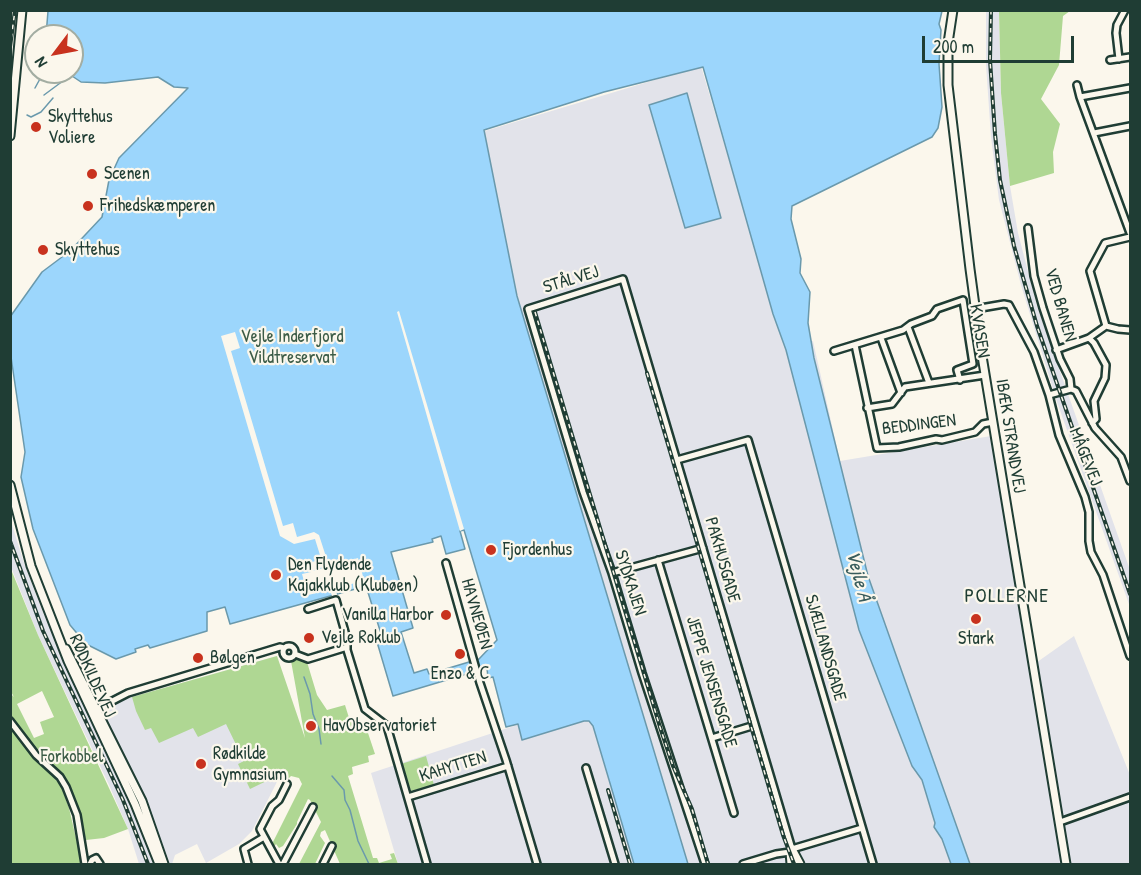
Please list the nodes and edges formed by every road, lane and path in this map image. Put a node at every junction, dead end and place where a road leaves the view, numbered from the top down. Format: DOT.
graph roads {
  1 [pos="22,10"];
  2 [pos="953,10"];
  3 [pos="1125,10"];
  4 [pos="1131,57"];
  5 [pos="1119,59"];
  6 [pos="1110,60"];
  7 [pos="1077,85"];
  8 [pos="1131,88"];
  9 [pos="1080,97"];
  10 [pos="1131,126"];
  11 [pos="1094,133"];
  12 [pos="10,136"];
  13 [pos="1128,218"];
  14 [pos="1028,228"];
  15 [pos="1131,235"];
  16 [pos="623,279"];
  17 [pos="528,309"];
  18 [pos="975,309"];
  19 [pos="1106,326"];
  20 [pos="908,327"];
  21 [pos="1131,330"];
  22 [pos="881,338"];
  23 [pos="1089,338"];
  24 [pos="855,345"];
  25 [pos="1056,350"];
  26 [pos="834,351"];
  27 [pos="985,375"];
  28 [pos="960,380"];
  29 [pos="929,383"];
  30 [pos="1071,389"];
  31 [pos="901,393"];
  32 [pos="1049,395"];
  33 [pos="867,408"];
  34 [pos="993,422"];
  35 [pos="1092,423"];
  36 [pos="677,460"];
  37 [pos="1131,482"];
  38 [pos="10,485"];
  39 [pos="703,548"];
  40 [pos="658,560"];
  41 [pos="446,563"];
  42 [pos="612,573"];
  43 [pos="308,609"];
  44 [pos="347,647"];
  45 [pos="1131,656"];
  46 [pos="94,710"];
  47 [pos="10,721"];
  48 [pos="755,725"];
  49 [pos="712,738"];
  50 [pos="507,763"];
  51 [pos="586,768"];
  52 [pos="287,784"];
  53 [pos="408,797"];
  54 [pos="1131,797"];
  55 [pos="313,807"];
  56 [pos="734,813"];
  57 [pos="1060,822"];
  58 [pos="862,828"];
  59 [pos="264,837"];
  60 [pos="332,846"];
  61 [pos="791,851"];
  62 [pos="85,864"];
  63 [pos="90,864"];
  64 [pos="100,864"];
  65 [pos="159,864"];
  66 [pos="164,864"];
  67 [pos="248,864"];
  68 [pos="281,864"];
  69 [pos="323,864"];
  70 [pos="427,864"];
  71 [pos="537,864"];
  72 [pos="615,864"];
  73 [pos="705,864"];
  74 [pos="743,864"];
  75 [pos="791,864"];
  76 [pos="800,864"];
  77 [pos="873,864"];
  78 [pos="1066,864"];
  1 -- 12 [label="street"];
  2 -- 18 [label="street, IBÆK STRANDVEJ"];
  3 -- 5 [label="street"];
  4 -- 5 [label="street"];
  5 -- 6 [label="street"];
  7 -- 9 [label="street"];
  8 -- 9 [label="street"];
  9 -- 11 [label="street"];
  10 -- 11 [label="street"];
  11 -- 13 [label="street"];
  13 -- 15 [label="street"];
  14 -- 25 [label="street, VED BANEN"];
  15 -- 19 [label="street"];
  16 -- 17 [label="street, STÅLVEJ"];
  16 -- 36 [label="street, PAKHUSGADE"];
  17 -- 42 [label="street, SYDKAJEN"];
  18 -- 27 [label="street, IBÆK STRANDVEJ"];
  18 -- 32 [label="street, MÅGEVEJ"];
  19 -- 21 [label="street"];
  19 -- 23 [label="street"];
  20 -- 22 [label="street, KVASEN"];
  20 -- 28 [label="street, KVASEN"];
  20 -- 29 [label="street"];
  22 -- 24 [label="street, KVASEN"];
  22 -- 31 [label="street"];
  23 -- 25 [label="street"];
  23 -- 35 [label="street"];
  24 -- 26 [label="street, KVASEN"];
  24 -- 33 [label="street, BEDDINGEN"];
  25 -- 30 [label="street, VED BANEN"];
  27 -- 28 [label="street"];
  27 -- 34 [label="street, IBÆK STRANDVEJ"];
  28 -- 29 [label="street"];
  29 -- 31 [label="street"];
  30 -- 32 [label="street"];
  30 -- 35 [label="street, VED BANEN"];
  31 -- 33 [label="street"];
  32 -- 45 [label="street, MÅGEVEJ"];
  33 -- 34 [label="street, BEDDINGEN"];
  34 -- 57 [label="street, IBÆK STRANDVEJ"];
  35 -- 37 [label="street, VED BANEN"];
  36 -- 39 [label="street, PAKHUSGADE"];
  36 -- 58 [label="street, SJÆLLANDSGADE"];
  38 -- 46 [label="street, RØDKILDEVEJ"];
  39 -- 40 [label="street"];
  39 -- 48 [label="street, PAKHUSGADE"];
  40 -- 42 [label="street"];
  40 -- 49 [label="street, JEPPE JENSENSGADE"];
  41 -- 50 [label="street, HAVNEØEN"];
  42 -- 73 [label="street, SYDKAJEN"];
  43 -- 44 [label="street"];
  44 -- 46 [label="street"];
  44 -- 53 [label="street"];
  46 -- 65 [label="street, RØDKILDEVEJ"];
  46 -- 66 [label="street, RØDKILDEVEJ"];
  47 -- 62 [label="street"];
  48 -- 49 [label="street"];
  48 -- 61 [label="street, PAKHUSGADE"];
  49 -- 56 [label="street, JEPPE JENSENSGADE"];
  50 -- 53 [label="street, KAHYTTEN"];
  50 -- 71 [label="street, HAVNEØEN"];
  51 -- 72 [label="street"];
  52 -- 59 [label="street"];
  53 -- 70 [label="street"];
  54 -- 57 [label="street"];
  55 -- 68 [label="street"];
  57 -- 78 [label="street, IBÆK STRANDVEJ"];
  58 -- 61 [label="street"];
  58 -- 77 [label="street, SJÆLLANDSGADE"];
  59 -- 67 [label="street"];
  59 -- 68 [label="street"];
  60 -- 69 [label="street"];
  61 -- 74 [label="street"];
  61 -- 75 [label="street, PAKHUSGADE"];
  61 -- 76 [label="street, PAKHUSGADE"];
  63 -- 64 [label="street"];
}
